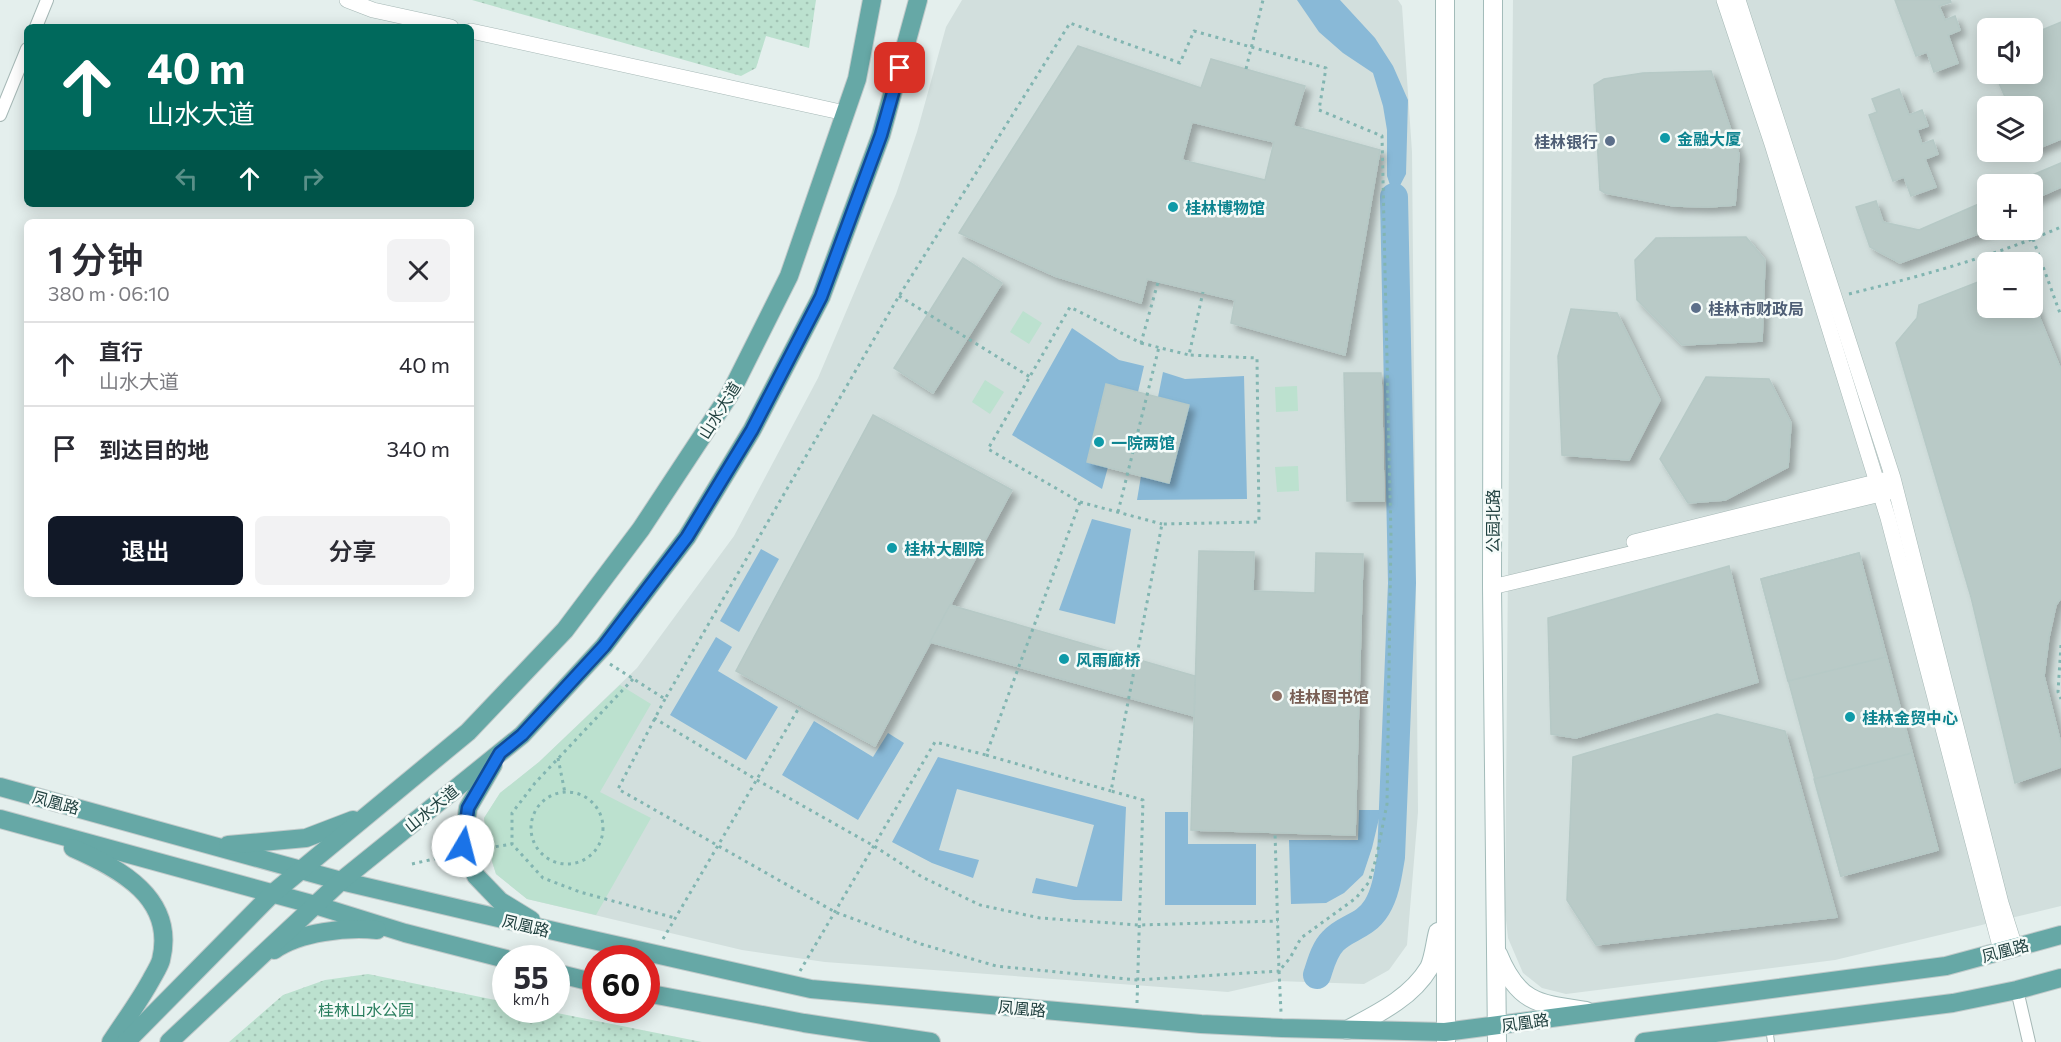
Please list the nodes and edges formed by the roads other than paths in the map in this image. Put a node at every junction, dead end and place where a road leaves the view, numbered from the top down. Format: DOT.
graph roads {
  1 [pos="47,0"];
  2 [pos="347,0"];
  3 [pos="872,0"];
  4 [pos="918,0"];
  5 [pos="1445,0"];
  6 [pos="1493,0"];
  7 [pos="1724,0"];
  8 [pos="1738,0"];
  9 [pos="37,24"];
  10 [pos="437,24"];
  11 [pos="474,32"];
  12 [pos="24,56"];
  13 [pos="845,114"];
  14 [pos="0,115"];
  15 [pos="1895,484"];
  16 [pos="1879,488"];
  17 [pos="1492,582"];
  18 [pos="500,753"];
  19 [pos="0,787"];
  20 [pos="390,796"];
  21 [pos="0,819"];
  22 [pos="31,828"];
  23 [pos="190,839"];
  24 [pos="301,870"];
  25 [pos="341,881"];
  26 [pos="272,894"];
  27 [pos="1445,901"];
  28 [pos="315,905"];
  29 [pos="554,931"];
  30 [pos="405,933"];
  31 [pos="2061,935"];
  32 [pos="1495,947"];
  33 [pos="2008,949"];
  34 [pos="492,955"];
  35 [pos="248,968"];
  36 [pos="2061,978"];
  37 [pos="2017,990"];
  38 [pos="660,996"];
  39 [pos="1597,1012"];
  40 [pos="1347,1030"];
  41 [pos="1496,1034"];
  42 [pos="1770,1034"];
  43 [pos="1445,1037"];
  44 [pos="111,1042"];
  45 [pos="126,1042"];
  46 [pos="169,1042"];
  47 [pos="931,1042"];
  48 [pos="1644,1042"];
  49 [pos="2029,1042"];
  1 -- 9 [label="street"];
  2 -- 10 [label="street"];
  3 -- 13 [label="main road, 山水大道"];
  4 -- 18 [label="main road, 山水大道"];
  5 -- 27 [label="main road"];
  6 -- 17 [label="main road, 公园北路"];
  7 -- 16 [label="street"];
  8 -- 15 [label="street"];
  11 -- 13 [label="street"];
  12 -- 14 [label="street"];
  13 -- 20 [label="main road, 山水大道"];
  15 -- 16 [label="street"];
  15 -- 33 [label="street"];
  16 -- 17 [label="street"];
  16 -- 33 [label="street"];
  17 -- 32 [label="main road, 公园北路"];
  18 -- 25 [label="main road, 山水大道"];
  18 -- 29 [label="main road"];
  19 -- 23 [label="main road, 凤凰路"];
  20 -- 23 [label="main road"];
  20 -- 24 [label="main road, 山水大道"];
  21 -- 22 [label="main road, 凤凰路"];
  22 -- 26 [label="main road, 凤凰路"];
  22 -- 44 [label="main road"];
  23 -- 24 [label="main road, 凤凰路"];
  24 -- 25 [label="main road, 凤凰路"];
  24 -- 26 [label="main road, 山水大道"];
  25 -- 28 [label="main road, 山水大道"];
  25 -- 29 [label="main road, 凤凰路"];
  26 -- 28 [label="main road, 凤凰路"];
  26 -- 45 [label="main road, 山水大道"];
  27 -- 40 [label="main road"];
  27 -- 43 [label="main road"];
  28 -- 30 [label="main road, 凤凰路"];
  28 -- 35 [label="main road, 山水大道"];
  29 -- 40 [label="main road, 凤凰路"];
  30 -- 34 [label="main road, 凤凰路"];
  30 -- 35 [label="main road"];
  31 -- 33 [label="main road, 凤凰路"];
  32 -- 39 [label="main road"];
  32 -- 41 [label="main road, 公园北路"];
  33 -- 39 [label="main road, 凤凰路"];
  35 -- 46 [label="main road, 山水大道"];
  36 -- 37 [label="main road"];
  37 -- 42 [label="main road"];
  37 -- 49 [label="street"];
  38 -- 47 [label="main road"];
  39 -- 41 [label="main road, 凤凰路"];
  40 -- 43 [label="main road, 凤凰路"];
  41 -- 43 [label="main road, 凤凰路"];
  42 -- 48 [label="main road"];
}
